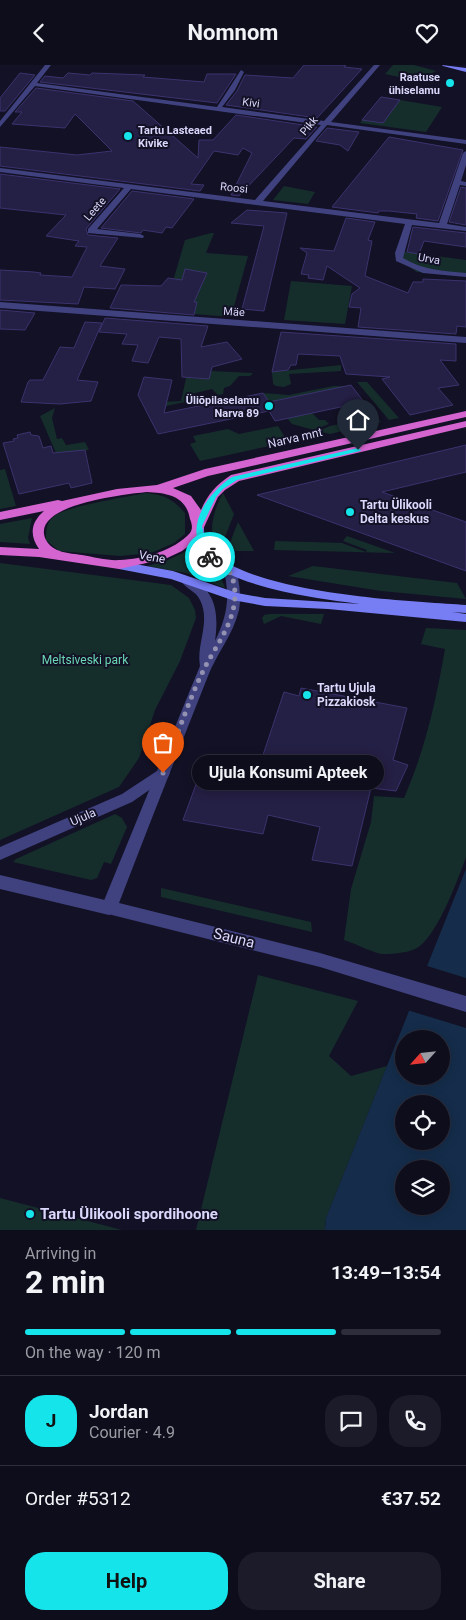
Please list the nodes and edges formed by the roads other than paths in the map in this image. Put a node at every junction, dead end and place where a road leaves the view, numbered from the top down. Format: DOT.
graph roads {
  1 [pos="48,65"];
  2 [pos="377,65"];
  3 [pos="445,65"];
  4 [pos="466,70"];
  5 [pos="241,72"];
  6 [pos="34,84"];
  7 [pos="218,109"];
  8 [pos="327,122"];
  9 [pos="0,125"];
  10 [pos="466,142"];
  11 [pos="466,153"];
  12 [pos="0,171"];
  13 [pos="457,183"];
  14 [pos="466,184"];
  15 [pos="129,187"];
  16 [pos="259,202"];
  17 [pos="409,223"];
  18 [pos="442,226"];
  19 [pos="466,229"];
  20 [pos="140,236"];
  21 [pos="466,275"];
  22 [pos="0,305"];
  23 [pos="466,340"];
  24 [pos="466,414"];
  25 [pos="466,424"];
  26 [pos="160,488"];
  27 [pos="73,501"];
  28 [pos="0,516"];
  29 [pos="198,526"];
  30 [pos="0,551"];
  31 [pos="58,557"];
  32 [pos="119,565"];
  33 [pos="228,569"];
  34 [pos="187,581"];
  35 [pos="236,597"];
  36 [pos="466,609"];
  37 [pos="466,618"];
  38 [pos="204,669"];
  39 [pos="163,773"];
  40 [pos="0,854"];
  41 [pos="0,882"];
  42 [pos="109,907"];
  43 [pos="466,1003"];
  1 -- 6 [label="street"];
  2 -- 8 [label="street, Pikk"];
  3 -- 4 [label="main road"];
  5 -- 7 [label="street"];
  6 -- 7 [label="street, Kivi"];
  6 -- 9 [label="street"];
  7 -- 8 [label="street, Kivi"];
  8 -- 10 [label="street, Kivi"];
  8 -- 16 [label="street, Pikk"];
  11 -- 13 [label="street"];
  12 -- 15 [label="street, Roosi"];
  13 -- 14 [label="street"];
  13 -- 18 [label="street"];
  15 -- 16 [label="street, Roosi"];
  15 -- 20 [label="street, Leete"];
  16 -- 17 [label="street, Roosi"];
  17 -- 18 [label="street, Roosi"];
  17 -- 21 [label="street, Urva"];
  18 -- 19 [label="street, Roosi"];
  22 -- 23 [label="street, Mäe"];
  24 -- 26 [label="highway, Narva mnt"];
  25 -- 29 [label="highway, Narva mnt"];
  26 -- 27 [label="highway"];
  26 -- 29 [label="highway"];
  27 -- 28 [label="highway"];
  27 -- 31 [label="highway"];
  29 -- 32 [label="highway"];
  29 -- 33 [label="main road"];
  30 -- 31 [label="highway"];
  31 -- 32 [label="highway"];
  32 -- 34 [label="main road, Vene"];
  33 -- 35 [label="street"];
  33 -- 36 [label="main road"];
  34 -- 35 [label="main road, Vene"];
  34 -- 38 [label="street"];
  35 -- 37 [label="main road, Vene"];
  35 -- 38 [label="street"];
  38 -- 39 [label="street"];
  39 -- 40 [label="street, Ujula"];
  39 -- 42 [label="street"];
  41 -- 42 [label="street, Sauna"];
  42 -- 43 [label="street, Sauna"];
}
